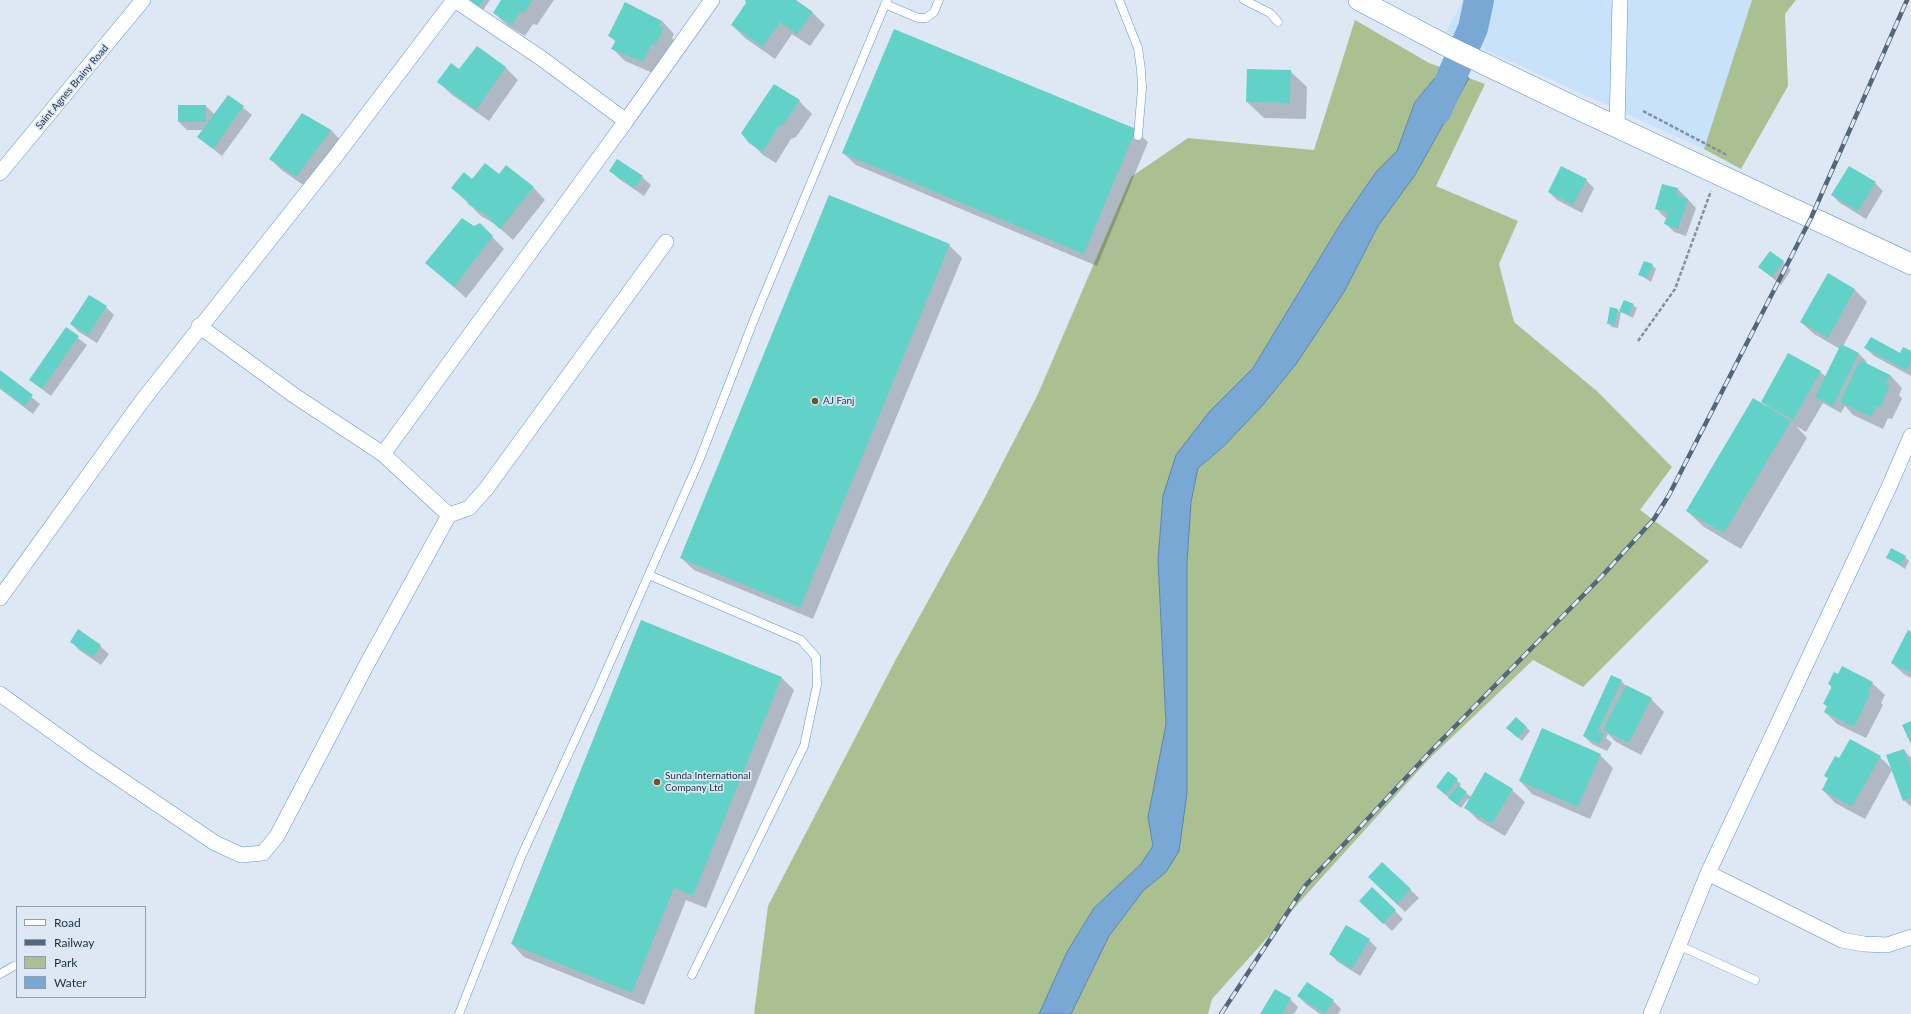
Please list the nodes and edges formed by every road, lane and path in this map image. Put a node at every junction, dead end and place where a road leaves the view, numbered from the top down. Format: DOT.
graph roads {
  1 [pos="143,0"];
  2 [pos="455,0"];
  3 [pos="712,0"];
  4 [pos="939,0"];
  5 [pos="1119,0"];
  6 [pos="1244,0"];
  7 [pos="1359,0"];
  8 [pos="1620,0"];
  9 [pos="886,2"];
  10 [pos="1278,22"];
  11 [pos="626,121"];
  12 [pos="1617,127"];
  13 [pos="1138,136"];
  14 [pos="0,173"];
  15 [pos="1718,174"];
  16 [pos="666,242"];
  17 [pos="1911,264"];
  18 [pos="200,326"];
  19 [pos="1638,341"];
  20 [pos="1911,436"];
  21 [pos="383,454"];
  22 [pos="449,515"];
  23 [pos="649,575"];
  24 [pos="0,598"];
  25 [pos="0,694"];
  26 [pos="1708,873"];
  27 [pos="1911,937"];
  28 [pos="1678,945"];
  29 [pos="14,966"];
  30 [pos="0,974"];
  31 [pos="692,975"];
  32 [pos="1755,980"];
  33 [pos="460,1014"];
  34 [pos="1651,1014"];
  1 -- 14 [label="street, Saint Agnes Brainy Road"];
  2 -- 11 [label="street"];
  2 -- 18 [label="street"];
  3 -- 11 [label="street"];
  4 -- 9 [label="lane"];
  5 -- 13 [label="lane"];
  6 -- 10 [label="lane"];
  7 -- 12 [label="main road"];
  8 -- 12 [label="street"];
  9 -- 23 [label="lane"];
  11 -- 21 [label="street"];
  12 -- 15 [label="main road"];
  15 -- 17 [label="main road"];
  15 -- 19 [label="path"];
  16 -- 22 [label="street"];
  18 -- 21 [label="street"];
  18 -- 24 [label="street"];
  20 -- 26 [label="street"];
  21 -- 22 [label="street"];
  22 -- 25 [label="street"];
  23 -- 31 [label="lane"];
  23 -- 33 [label="lane"];
  26 -- 27 [label="street"];
  26 -- 28 [label="street"];
  28 -- 32 [label="lane"];
  28 -- 34 [label="street"];
  29 -- 30 [label="lane"];
}
